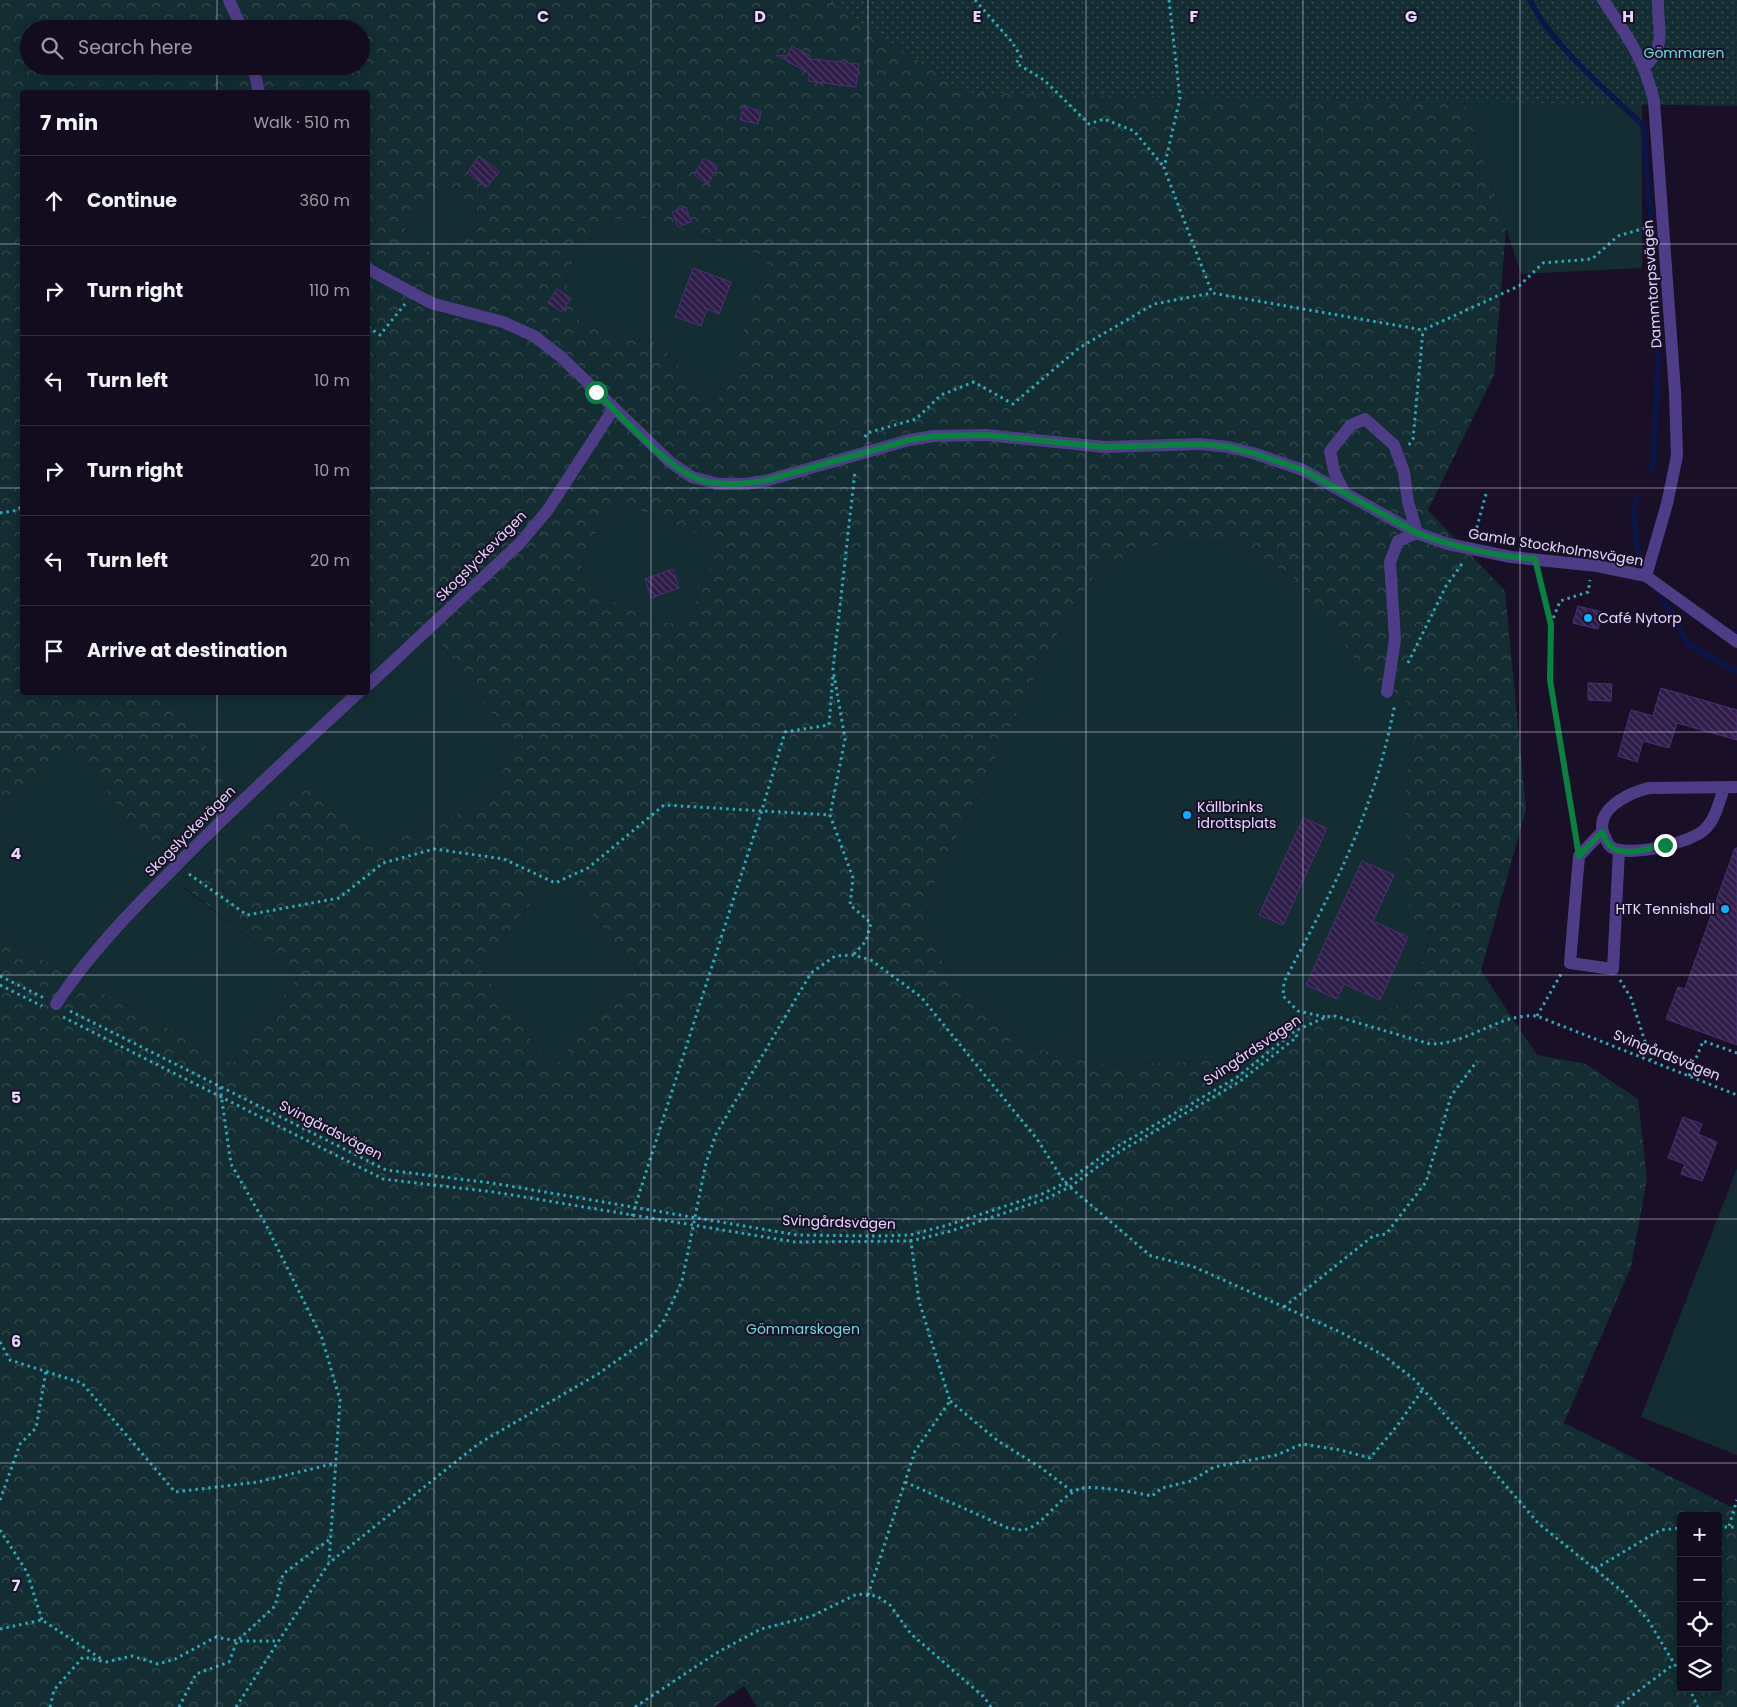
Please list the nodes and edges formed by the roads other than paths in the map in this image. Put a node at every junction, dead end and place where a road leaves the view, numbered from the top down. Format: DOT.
graph roads {
  1 [pos="229,0"];
  2 [pos="1603,0"];
  3 [pos="1658,0"];
  4 [pos="238,20"];
  5 [pos="1645,66"];
  6 [pos="255,75"];
  7 [pos="259,90"];
  8 [pos="370,270"];
  9 [pos="614,408"];
  10 [pos="1344,492"];
  11 [pos="1417,533"];
  12 [pos="1646,576"];
  13 [pos="1737,642"];
  14 [pos="370,682"];
  15 [pos="1392,694"];
  16 [pos="356,695"];
  17 [pos="1737,787"];
  18 [pos="1724,788"];
  19 [pos="1602,832"];
  20 [pos="1619,850"];
  21 [pos="58,1010"];
  1 -- 4 [label="street"];
  2 -- 5 [label="street, Dammtorpsvägen"];
  3 -- 5 [label="street"];
  5 -- 12 [label="street, Dammtorpsvägen"];
  6 -- 7 [label="street"];
  8 -- 9 [label="street, Gamla Stockholmsvägen"];
  9 -- 10 [label="street, Gamla Stockholmsvägen"];
  9 -- 14 [label="street, Skogslyckevägen"];
  10 -- 11 [label="street, Gamla Stockholmsvägen"];
  10 -- 11 [label="street"];
  11 -- 12 [label="street, Gamla Stockholmsvägen"];
  11 -- 15 [label="street"];
  12 -- 13 [label="street, Gamla Stockholmsvägen"];
  16 -- 21 [label="street, Skogslyckevägen"];
  17 -- 18 [label="street"];
  18 -- 19 [label="street"];
  18 -- 20 [label="street"];
  19 -- 20 [label="street"];
  19 -- 20 [label="street"];
}
